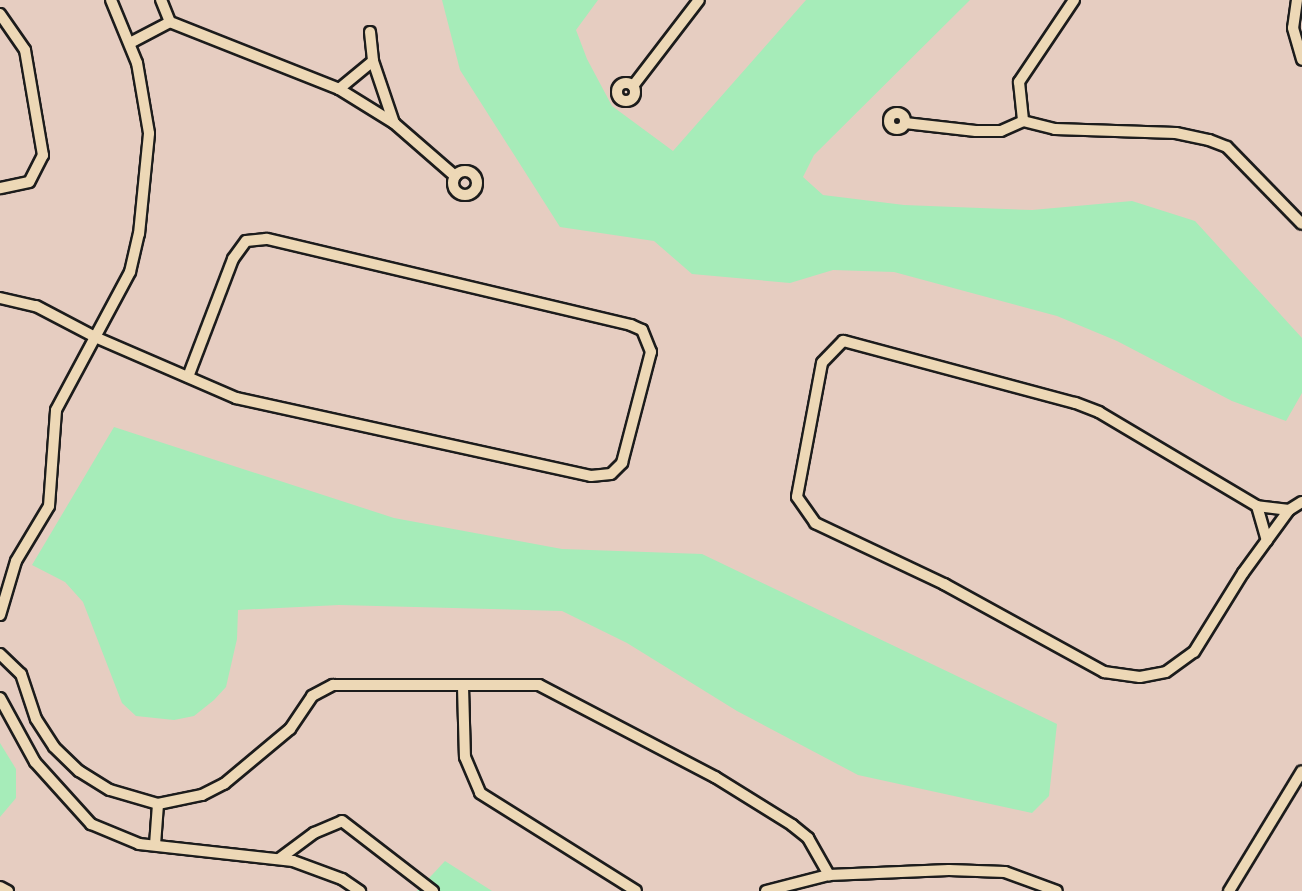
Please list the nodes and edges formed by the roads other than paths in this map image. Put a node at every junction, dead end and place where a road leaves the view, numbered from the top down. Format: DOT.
graph roads {
  1 [pos="111,0"];
  2 [pos="161,0"];
  3 [pos="699,0"];
  4 [pos="1074,0"];
  5 [pos="1297,0"];
  6 [pos="0,14"];
  7 [pos="170,22"];
  8 [pos="370,32"];
  9 [pos="130,43"];
  10 [pos="1302,60"];
  11 [pos="373,61"];
  12 [pos="633,86"];
  13 [pos="339,89"];
  14 [pos="1023,121"];
  15 [pos="394,123"];
  16 [pos="905,123"];
  17 [pos="455,176"];
  18 [pos="0,188"];
  19 [pos="1302,224"];
  20 [pos="0,298"];
  21 [pos="95,337"];
  22 [pos="188,377"];
  23 [pos="1302,502"];
  24 [pos="1257,506"];
  25 [pos="1289,510"];
  26 [pos="1267,541"];
  27 [pos="0,615"];
  28 [pos="0,654"];
  29 [pos="463,687"];
  30 [pos="0,698"];
  31 [pos="1302,771"];
  32 [pos="158,804"];
  33 [pos="155,845"];
  34 [pos="279,859"];
  35 [pos="829,875"];
  36 [pos="0,887"];
  37 [pos="8,891"];
  38 [pos="360,891"];
  39 [pos="433,891"];
  40 [pos="636,891"];
  41 [pos="766,891"];
  42 [pos="1057,891"];
  43 [pos="1229,891"];
  1 -- 9 [label="street"];
  2 -- 7 [label="street"];
  3 -- 12 [label="street"];
  4 -- 14 [label="street"];
  5 -- 10 [label="street"];
  6 -- 18 [label="street"];
  7 -- 9 [label="street"];
  7 -- 13 [label="street"];
  8 -- 11 [label="street"];
  9 -- 21 [label="street"];
  11 -- 13 [label="street"];
  11 -- 15 [label="street"];
  13 -- 15 [label="street"];
  14 -- 16 [label="street"];
  14 -- 19 [label="street"];
  15 -- 17 [label="street"];
  20 -- 21 [label="street"];
  21 -- 22 [label="street"];
  21 -- 27 [label="street"];
  22 -- 22 [label="street"];
  23 -- 25 [label="street"];
  24 -- 25 [label="street"];
  24 -- 26 [label="street"];
  24 -- 26 [label="street"];
  25 -- 26 [label="street"];
  28 -- 32 [label="street"];
  29 -- 32 [label="street"];
  29 -- 35 [label="street"];
  29 -- 40 [label="street"];
  30 -- 33 [label="street"];
  31 -- 43 [label="street"];
  32 -- 33 [label="street"];
  33 -- 34 [label="street"];
  34 -- 38 [label="street"];
  34 -- 39 [label="street"];
  35 -- 41 [label="street"];
  35 -- 42 [label="street"];
  36 -- 37 [label="street"];
}
